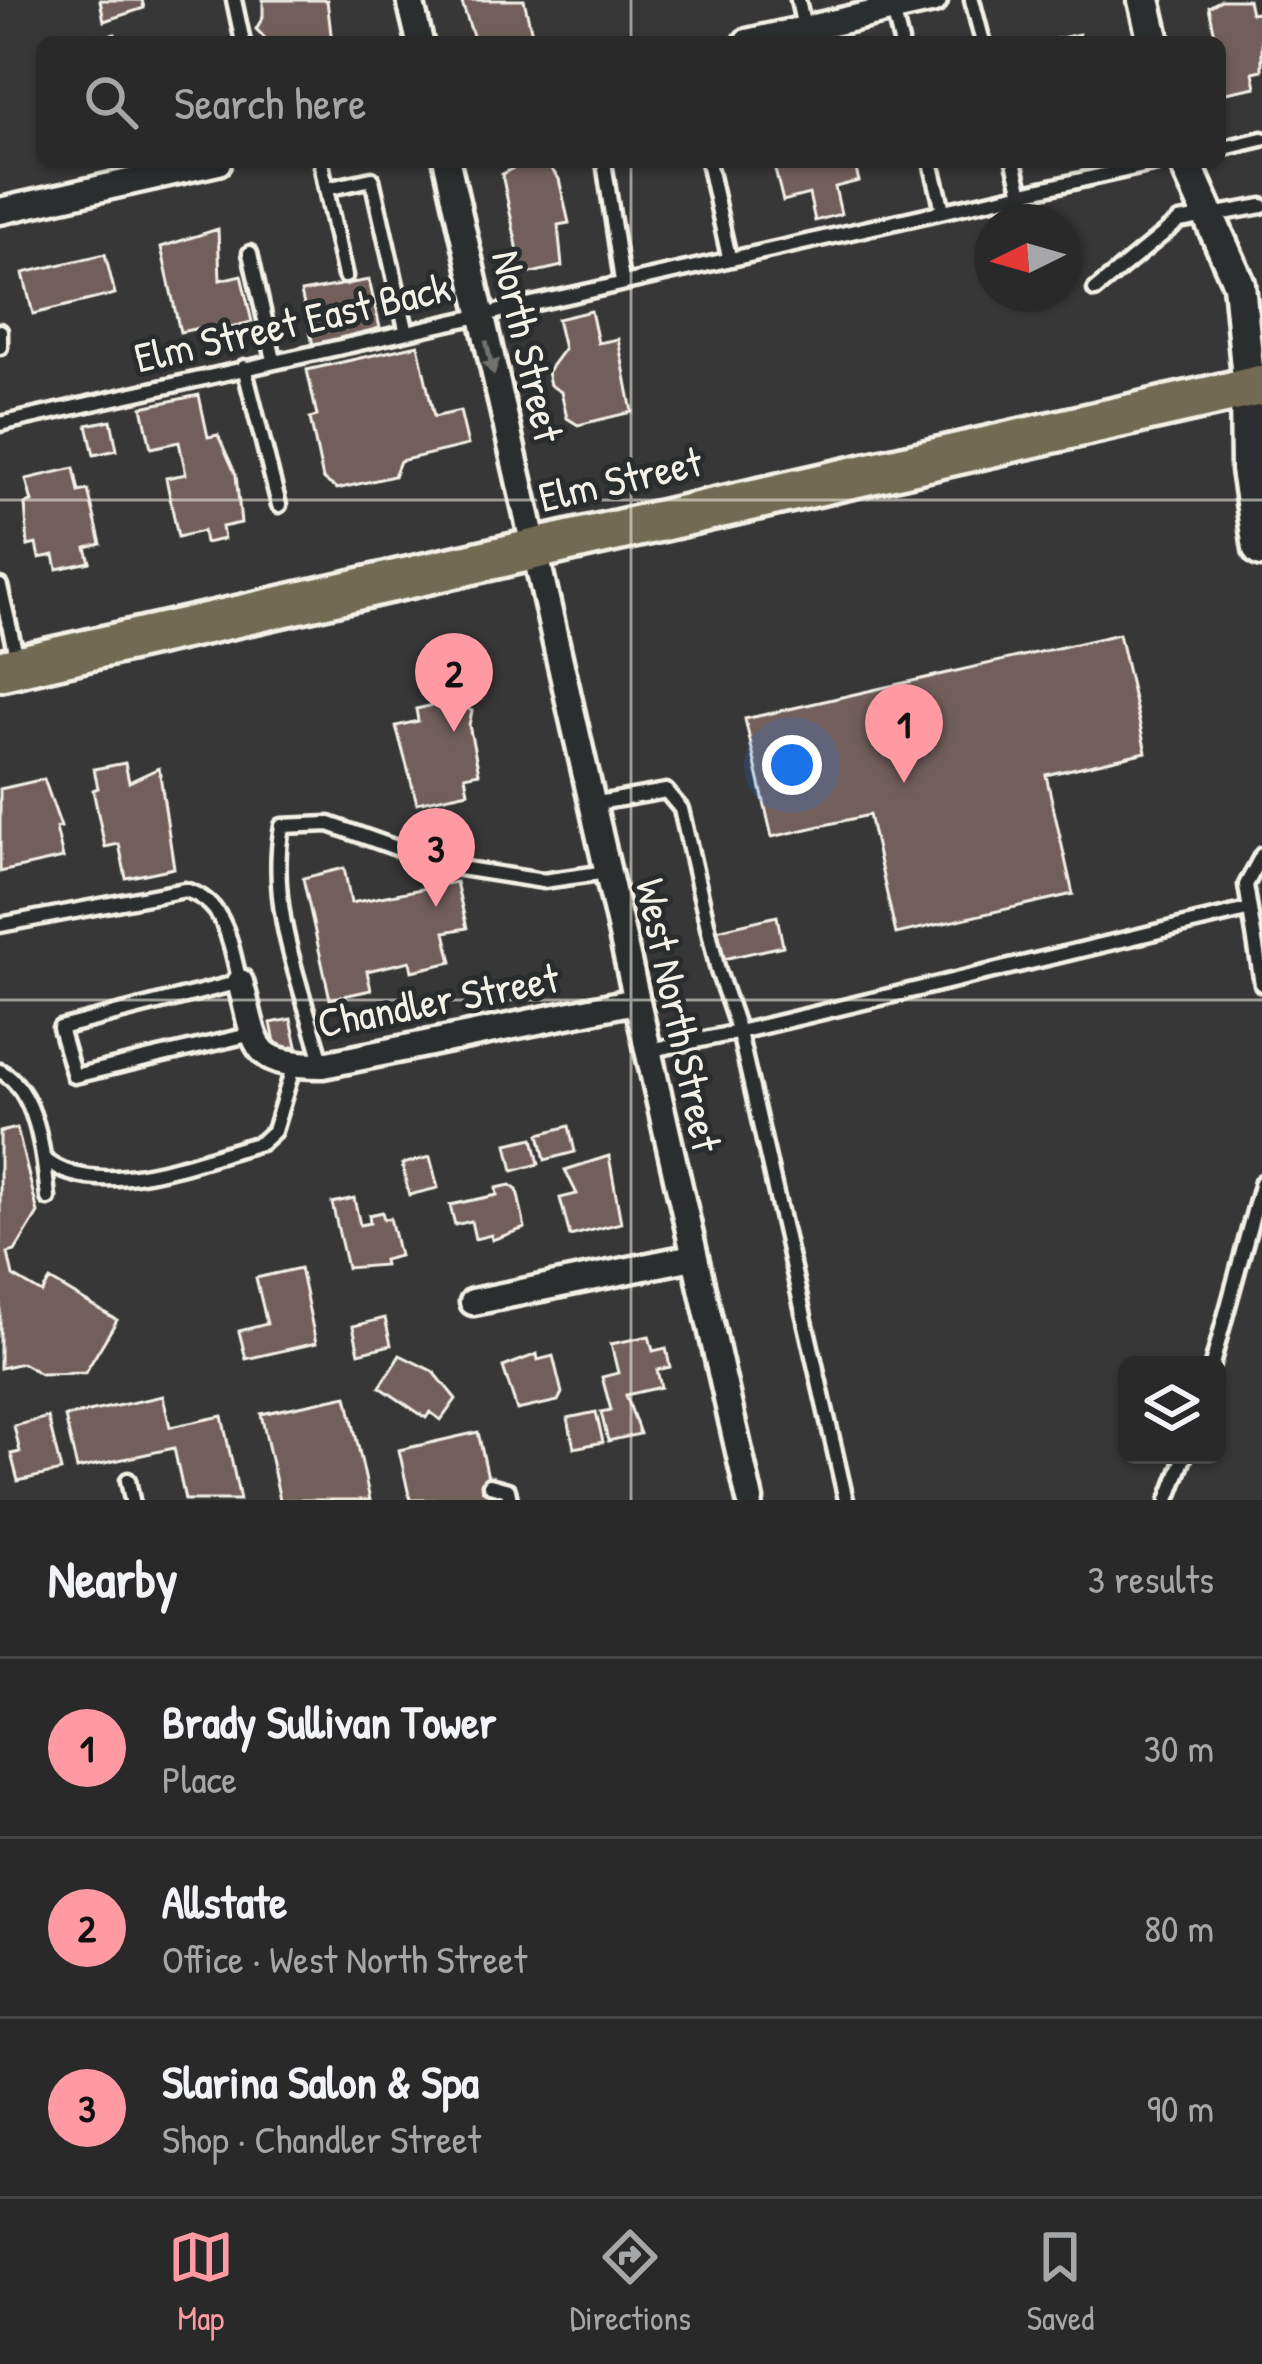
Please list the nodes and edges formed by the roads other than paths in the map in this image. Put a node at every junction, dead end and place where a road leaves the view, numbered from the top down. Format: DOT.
graph roads {
  1 [pos="234,0"];
  2 [pos="410,0"];
  3 [pos="798,0"];
  4 [pos="934,0"];
  5 [pos="973,0"];
  6 [pos="1144,0"];
  7 [pos="893,10"];
  8 [pos="804,29"];
  9 [pos="242,36"];
  10 [pos="419,36"];
  11 [pos="773,36"];
  12 [pos="900,36"];
  13 [pos="982,36"];
  14 [pos="1153,36"];
  15 [pos="1262,139"];
  16 [pos="1226,148"];
  17 [pos="192,168"];
  18 [pos="322,168"];
  19 [pos="447,168"];
  20 [pos="605,168"];
  21 [pos="709,168"];
  22 [pos="932,168"];
  23 [pos="1016,168"];
  24 [pos="1134,168"];
  25 [pos="1188,168"];
  26 [pos="326,189"];
  27 [pos="1022,193"];
  28 [pos="1262,206"];
  29 [pos="943,210"];
  30 [pos="0,212"];
  31 [pos="1211,218"];
  32 [pos="250,253"];
  33 [pos="729,257"];
  34 [pos="345,276"];
  35 [pos="622,281"];
  36 [pos="1095,290"];
  37 [pos="480,312"];
  38 [pos="406,329"];
  39 [pos="0,331"];
  40 [pos="0,347"];
  41 [pos="274,360"];
  42 [pos="244,367"];
  43 [pos="1255,387"];
  44 [pos="0,424"];
  45 [pos="1262,431"];
  46 [pos="279,506"];
  47 [pos="533,548"];
  48 [pos="1262,548"];
  49 [pos="0,586"];
  50 [pos="9,668"];
  51 [pos="591,804"];
  52 [pos="1262,855"];
  53 [pos="607,872"];
  54 [pos="1247,910"];
  55 [pos="0,925"];
  56 [pos="240,982"];
  57 [pos="1262,984"];
  58 [pos="635,1001"];
  59 [pos="739,1032"];
  60 [pos="254,1034"];
  61 [pos="646,1052"];
  62 [pos="294,1065"];
  63 [pos="323,1065"];
  64 [pos="0,1071"];
  65 [pos="44,1159"];
  66 [pos="1262,1182"];
  67 [pos="48,1198"];
  68 [pos="693,1257"];
  69 [pos="473,1302"];
  70 [pos="1215,1356"];
  71 [pos="1182,1464"];
  72 [pos="128,1480"];
  73 [pos="490,1485"];
  74 [pos="132,1500"];
  75 [pos="510,1500"];
  76 [pos="750,1500"];
  77 [pos="846,1500"];
  78 [pos="1168,1500"];
  1 -- 9 [label="lane"];
  2 -- 10 [label="street"];
  3 -- 8 [label="lane"];
  4 -- 7 [label="street"];
  5 -- 13 [label="lane"];
  6 -- 14 [label="street"];
  7 -- 8 [label="street"];
  7 -- 12 [label="lane"];
  8 -- 11 [label="street"];
  15 -- 16 [label="lane"];
  17 -- 30 [label="street"];
  18 -- 26 [label="lane"];
  19 -- 37 [label="street, North Street"];
  20 -- 35 [label="lane"];
  21 -- 33 [label="lane"];
  22 -- 29 [label="lane"];
  23 -- 27 [label="lane"];
  24 -- 27 [label="lane, Elm Street East Back"];
  25 -- 31 [label="street"];
  26 -- 34 [label="lane"];
  26 -- 38 [label="lane"];
  27 -- 29 [label="lane, Elm Street East Back"];
  28 -- 31 [label="lane"];
  29 -- 33 [label="lane, Elm Street East Back"];
  31 -- 36 [label="lane"];
  31 -- 43 [label="street"];
  32 -- 41 [label="lane"];
  33 -- 35 [label="lane, Elm Street East Back"];
  35 -- 37 [label="lane, Elm Street East Back"];
  37 -- 38 [label="lane, Elm Street East Back"];
  37 -- 47 [label="street, North Street, one-way"];
  38 -- 41 [label="lane, Elm Street East Back"];
  39 -- 40 [label="lane"];
  41 -- 42 [label="lane, Elm Street East Back"];
  42 -- 44 [label="lane, Elm Street East Back"];
  42 -- 46 [label="lane"];
  43 -- 45 [label="main road"];
  43 -- 47 [label="main road, Elm Street"];
  43 -- 48 [label="main road"];
  47 -- 50 [label="main road, Elm Street"];
  47 -- 51 [label="street, West North Street"];
  49 -- 50 [label="lane"];
  51 -- 53 [label="street, West North Street"];
  51 -- 59 [label="lane"];
  52 -- 54 [label="lane"];
  53 -- 58 [label="street, West North Street"];
  53 -- 63 [label="lane"];
  54 -- 57 [label="lane"];
  54 -- 59 [label="lane"];
  55 -- 56 [label="lane"];
  56 -- 60 [label="street"];
  56 -- 60 [label="lane"];
  58 -- 61 [label="street, West North Street"];
  58 -- 63 [label="street, Chandler Street"];
  59 -- 61 [label="lane"];
  59 -- 77 [label="lane"];
  60 -- 62 [label="street, Chandler Street"];
  61 -- 68 [label="street, West North Street"];
  62 -- 63 [label="street, Chandler Street"];
  62 -- 65 [label="lane"];
  64 -- 65 [label="lane"];
  65 -- 67 [label="lane"];
  66 -- 70 [label="lane"];
  68 -- 69 [label="street"];
  68 -- 76 [label="street, West North Street"];
  71 -- 78 [label="lane"];
  72 -- 74 [label="lane"];
  73 -- 75 [label="lane"];
}
